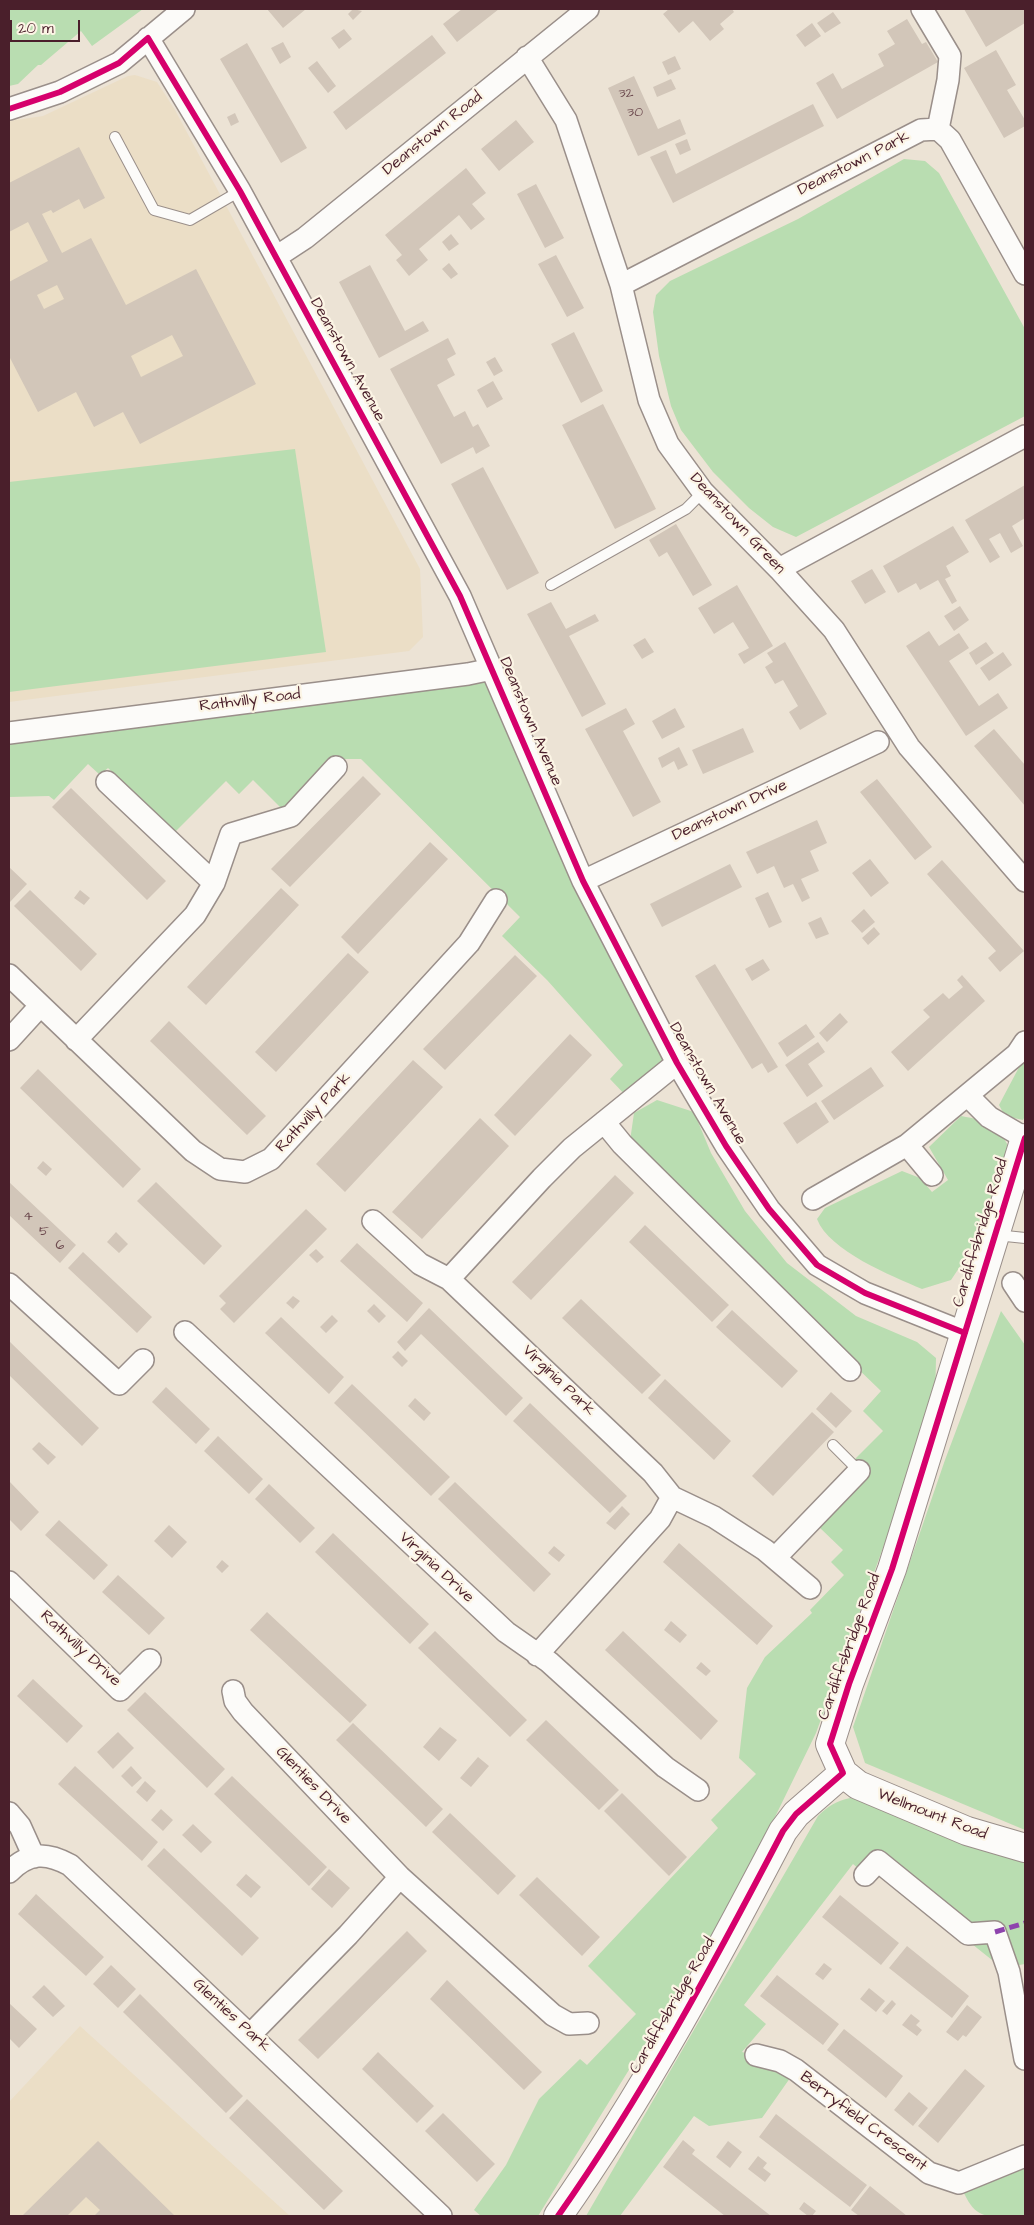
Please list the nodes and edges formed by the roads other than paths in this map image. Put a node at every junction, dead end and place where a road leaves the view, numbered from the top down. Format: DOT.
graph roads {
  1 [pos="184,9"];
  2 [pos="588,9"];
  3 [pos="922,9"];
  4 [pos="148,38"];
  5 [pos="527,57"];
  6 [pos="9,109"];
  7 [pos="938,129"];
  8 [pos="115,137"];
  9 [pos="240,191"];
  10 [pos="276,257"];
  11 [pos="1023,264"];
  12 [pos="621,285"];
  13 [pos="1025,436"];
  14 [pos="703,492"];
  15 [pos="779,568"];
  16 [pos="551,585"];
  17 [pos="492,668"];
  18 [pos="9,733"];
  19 [pos="878,742"];
  20 [pos="336,767"];
  21 [pos="107,782"];
  22 [pos="583,881"];
  23 [pos="1025,881"];
  24 [pos="214,883"];
  25 [pos="496,900"];
  26 [pos="9,975"];
  27 [pos="40,1006"];
  28 [pos="9,1040"];
  29 [pos="76,1040"];
  30 [pos="1025,1042"];
  31 [pos="677,1064"];
  32 [pos="968,1096"];
  33 [pos="604,1122"];
  34 [pos="1025,1138"];
  35 [pos="907,1145"];
  36 [pos="932,1175"];
  37 [pos="813,1199"];
  38 [pos="373,1221"];
  39 [pos="995,1234"];
  40 [pos="1025,1238"];
  41 [pos="449,1279"];
  42 [pos="1013,1283"];
  43 [pos="9,1284"];
  44 [pos="1025,1301"];
  45 [pos="185,1332"];
  46 [pos="965,1333"];
  47 [pos="143,1360"];
  48 [pos="850,1370"];
  49 [pos="833,1444"];
  50 [pos="859,1471"];
  51 [pos="672,1497"];
  52 [pos="775,1558"];
  53 [pos="9,1582"];
  54 [pos="810,1588"];
  55 [pos="537,1655"];
  56 [pos="150,1660"];
  57 [pos="233,1691"];
  58 [pos="843,1773"];
  59 [pos="698,1790"];
  60 [pos="9,1813"];
  61 [pos="1025,1848"];
  62 [pos="34,1856"];
  63 [pos="9,1872"];
  64 [pos="865,1875"];
  65 [pos="400,1877"];
  66 [pos="588,2023"];
  67 [pos="250,2035"];
  68 [pos="756,2055"];
  69 [pos="1025,2060"];
  70 [pos="1025,2156"];
  71 [pos="441,2216"];
  72 [pos="558,2216"];
  1 -- 4 [label="street"];
  2 -- 5 [label="street, Deanstown Road"];
  3 -- 7 [label="street"];
  4 -- 6 [label="street"];
  4 -- 9 [label="street, Deanstown Avenue"];
  5 -- 10 [label="street, Deanstown Road"];
  5 -- 12 [label="street, Deanstown Green"];
  7 -- 11 [label="street"];
  7 -- 12 [label="street, Deanstown Park"];
  8 -- 9 [label="lane"];
  9 -- 10 [label="street, Deanstown Avenue"];
  10 -- 17 [label="street, Deanstown Avenue"];
  12 -- 14 [label="street, Deanstown Green"];
  13 -- 15 [label="street"];
  14 -- 15 [label="street, Deanstown Green"];
  14 -- 16 [label="lane"];
  15 -- 23 [label="street, Deanstown Green"];
  17 -- 18 [label="street, Rathvilly Road"];
  17 -- 22 [label="street, Deanstown Avenue"];
  19 -- 22 [label="street, Deanstown Drive"];
  20 -- 24 [label="street"];
  21 -- 24 [label="street"];
  22 -- 31 [label="street, Deanstown Avenue"];
  24 -- 29 [label="street"];
  25 -- 29 [label="street, Rathvilly Park"];
  26 -- 27 [label="street, Rathvilly Park"];
  27 -- 28 [label="street"];
  27 -- 29 [label="street, Rathvilly Park"];
  30 -- 32 [label="street"];
  31 -- 33 [label="street"];
  31 -- 46 [label="street, Deanstown Avenue"];
  32 -- 34 [label="street"];
  32 -- 35 [label="street"];
  33 -- 41 [label="street"];
  33 -- 48 [label="street"];
  34 -- 39 [label="main road, Cardiffsbridge Road"];
  35 -- 36 [label="street"];
  35 -- 37 [label="street"];
  38 -- 41 [label="street"];
  39 -- 40 [label="lane"];
  39 -- 46 [label="main road, Cardiffsbridge Road"];
  41 -- 51 [label="street, Virginia Park"];
  42 -- 44 [label="street"];
  43 -- 47 [label="street"];
  45 -- 55 [label="street, Virginia Drive"];
  46 -- 58 [label="main road, Cardiffsbridge Road"];
  49 -- 50 [label="lane"];
  50 -- 52 [label="street"];
  51 -- 52 [label="street"];
  51 -- 55 [label="street"];
  52 -- 54 [label="street"];
  53 -- 56 [label="street, Rathvilly Drive"];
  55 -- 59 [label="street, Virginia Drive"];
  57 -- 65 [label="street, Glenties Drive"];
  58 -- 61 [label="main road, Wellmount Road"];
  58 -- 72 [label="main road, Cardiffsbridge Road"];
  60 -- 62 [label="street"];
  62 -- 63 [label="street"];
  62 -- 67 [label="street, Glenties Park"];
  64 -- 69 [label="street"];
  65 -- 66 [label="street, Glenties Drive"];
  65 -- 67 [label="street"];
  67 -- 71 [label="street, Glenties Park"];
  68 -- 70 [label="street, Berryfield Crescent"];
}
